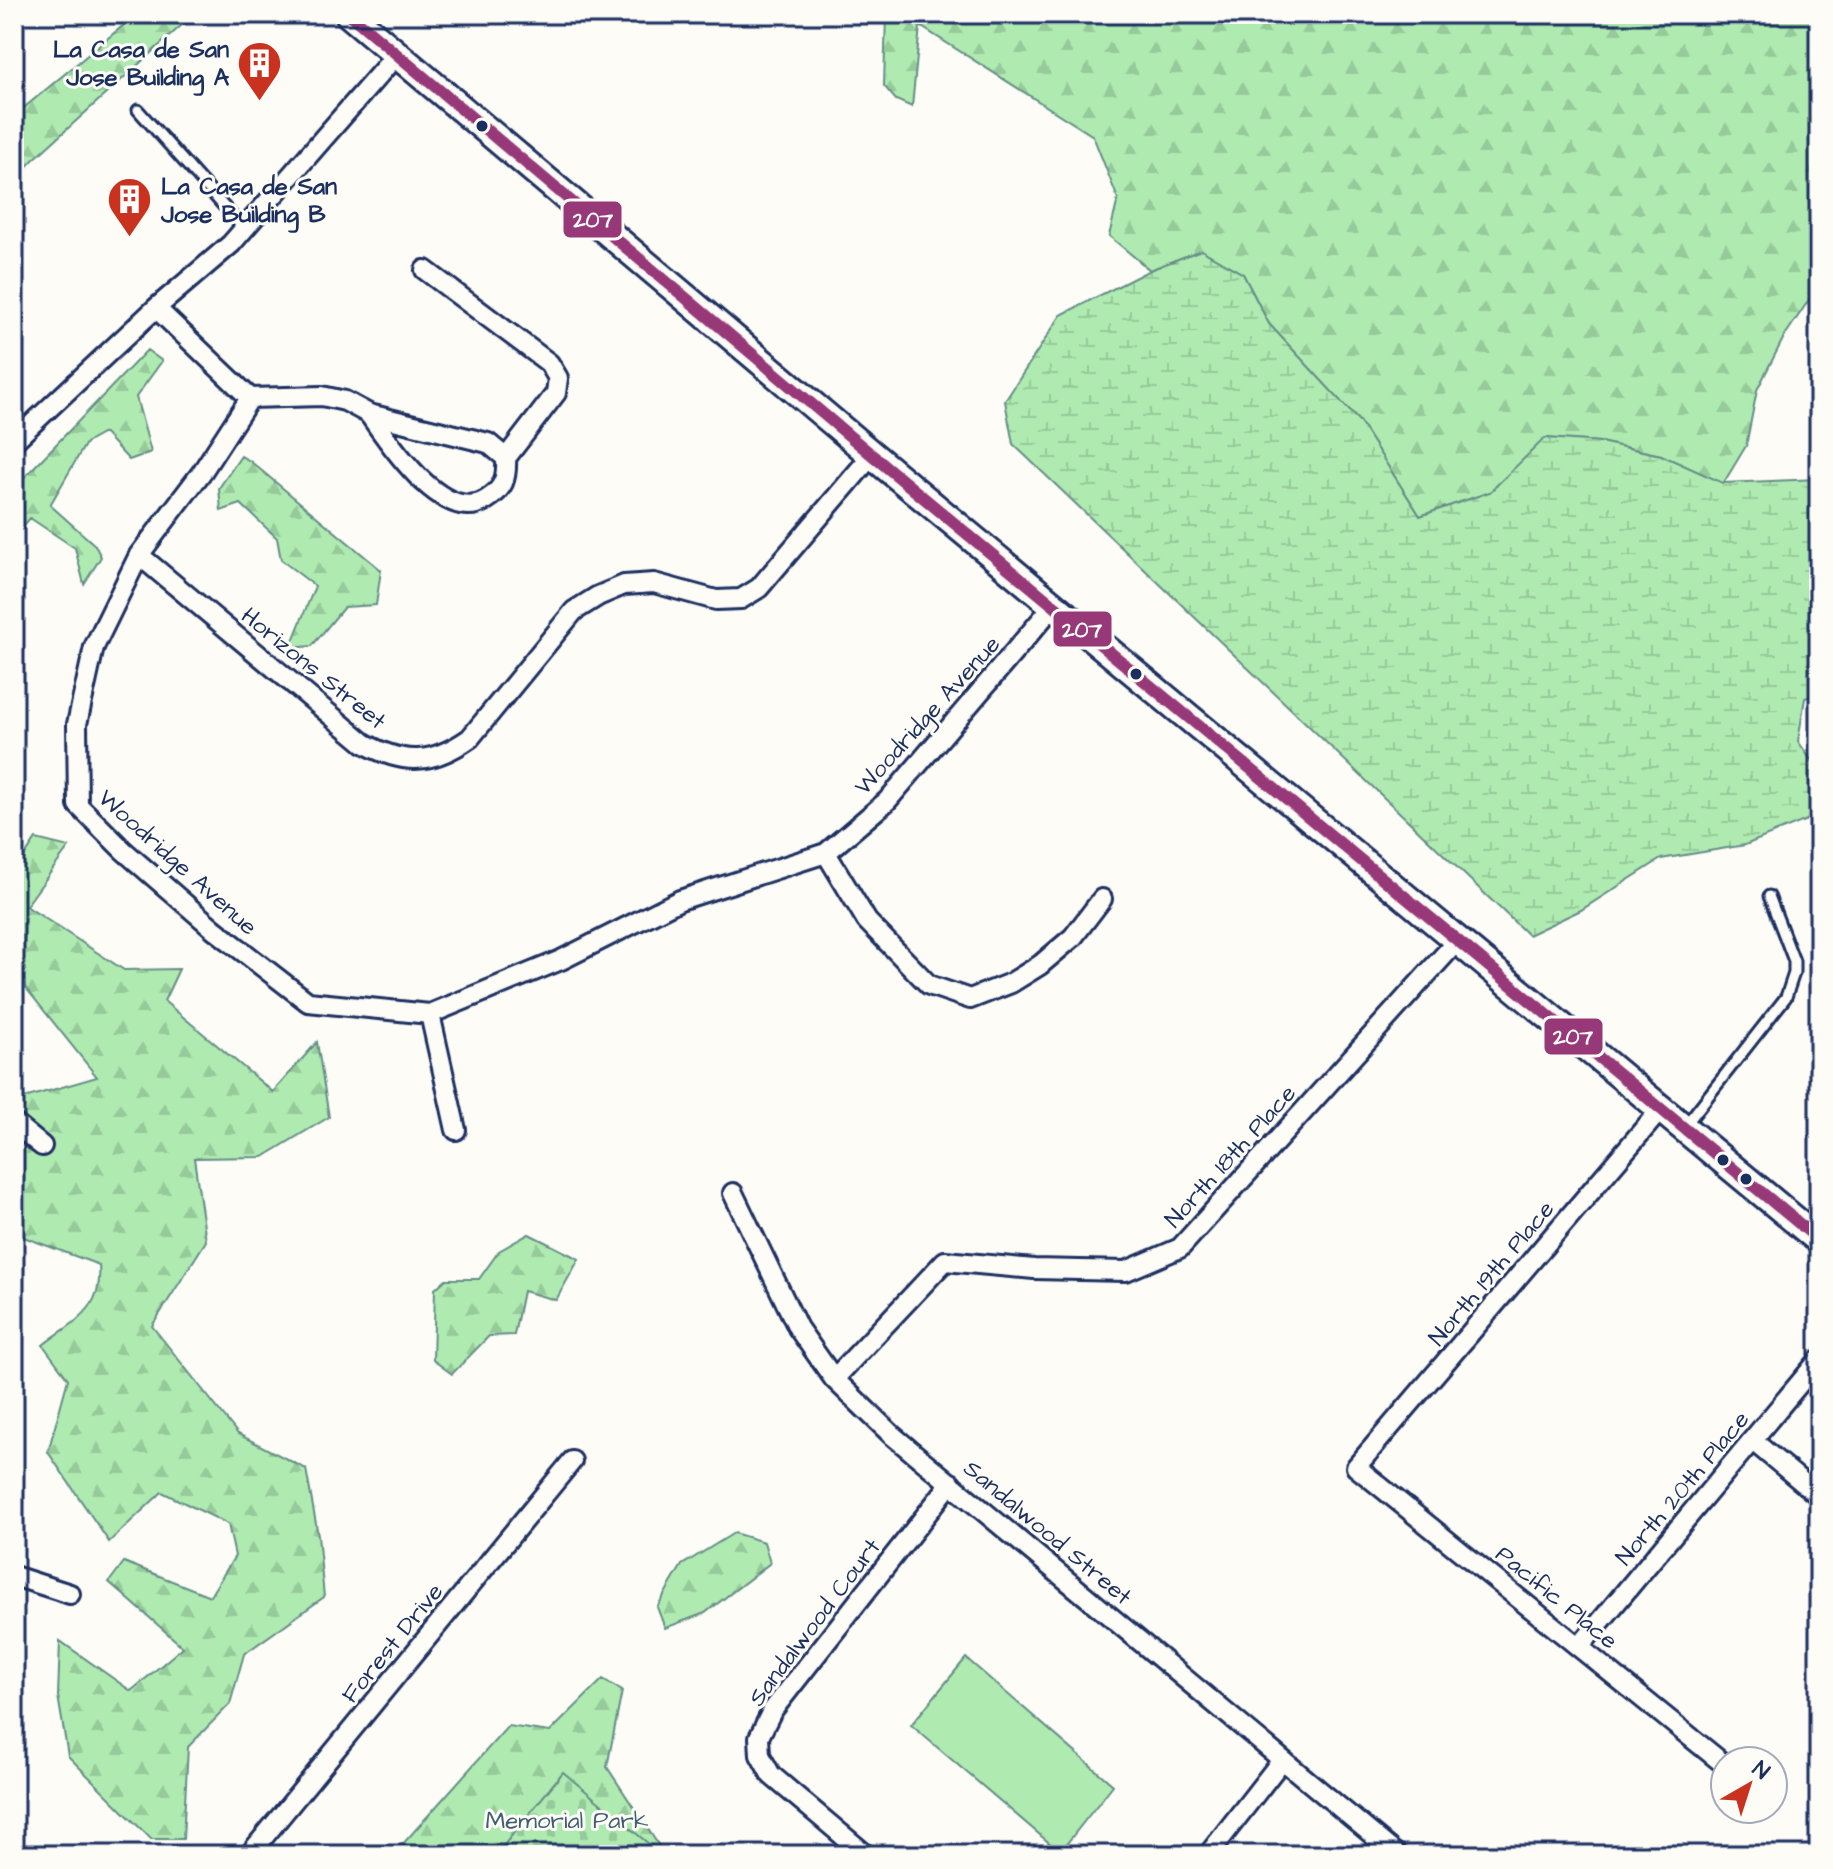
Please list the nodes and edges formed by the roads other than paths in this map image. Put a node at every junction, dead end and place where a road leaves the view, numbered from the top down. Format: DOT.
graph roads {
  1 [pos="349,14"];
  2 [pos="397,54"];
  3 [pos="138,110"];
  4 [pos="244,229"];
  5 [pos="425,270"];
  6 [pos="156,308"];
  7 [pos="250,398"];
  8 [pos="369,414"];
  9 [pos="14,441"];
  10 [pos="872,455"];
  11 [pos="506,458"];
  12 [pos="139,555"];
  13 [pos="1054,605"];
  14 [pos="826,853"];
  15 [pos="1769,896"];
  16 [pos="1102,899"];
  17 [pos="1457,941"];
  18 [pos="430,1014"];
  19 [pos="1661,1109"];
  20 [pos="14,1123"];
  21 [pos="1683,1128"];
  22 [pos="456,1130"];
  23 [pos="42,1146"];
  24 [pos="733,1193"];
  25 [pos="1819,1240"];
  26 [pos="1819,1360"];
  27 [pos="834,1379"];
  28 [pos="1753,1441"];
  29 [pos="572,1461"];
  30 [pos="1356,1467"];
  31 [pos="951,1483"];
  32 [pos="1819,1496"];
  33 [pos="14,1576"];
  34 [pos="70,1594"];
  35 [pos="1580,1646"];
  36 [pos="1709,1752"];
  37 [pos="1282,1760"];
  38 [pos="249,1855"];
  39 [pos="866,1855"];
  40 [pos="1208,1855"];
  41 [pos="1397,1855"];
  1 -- 2 [label="street"];
  2 -- 4 [label="street"];
  2 -- 10 [label="street"];
  3 -- 4 [label="lane"];
  4 -- 6 [label="street"];
  5 -- 11 [label="street"];
  6 -- 7 [label="street"];
  6 -- 9 [label="street"];
  7 -- 8 [label="street"];
  7 -- 12 [label="street, Woodridge Avenue"];
  8 -- 11 [label="street"];
  8 -- 11 [label="street"];
  10 -- 12 [label="street, Horizons Street"];
  10 -- 13 [label="street"];
  12 -- 18 [label="street, Woodridge Avenue"];
  13 -- 14 [label="street, Woodridge Avenue"];
  13 -- 17 [label="street"];
  14 -- 16 [label="street"];
  14 -- 18 [label="street, Woodridge Avenue"];
  15 -- 21 [label="lane"];
  17 -- 19 [label="street"];
  17 -- 27 [label="street, North 18th Place"];
  18 -- 22 [label="street"];
  19 -- 21 [label="street"];
  19 -- 30 [label="street, North 19th Place"];
  20 -- 23 [label="street"];
  21 -- 25 [label="street"];
  24 -- 27 [label="street, Sandalwood Street"];
  26 -- 28 [label="street, North 20th Place"];
  27 -- 31 [label="street, Sandalwood Street"];
  28 -- 32 [label="street"];
  28 -- 35 [label="street, North 20th Place"];
  29 -- 38 [label="street, Forest Drive"];
  30 -- 35 [label="street, Pacific Place"];
  31 -- 37 [label="street, Sandalwood Street"];
  31 -- 39 [label="street, Sandalwood Court"];
  33 -- 34 [label="street"];
  35 -- 36 [label="street, Pacific Place"];
  37 -- 40 [label="street"];
  37 -- 41 [label="street, Sandalwood Street"];
}
